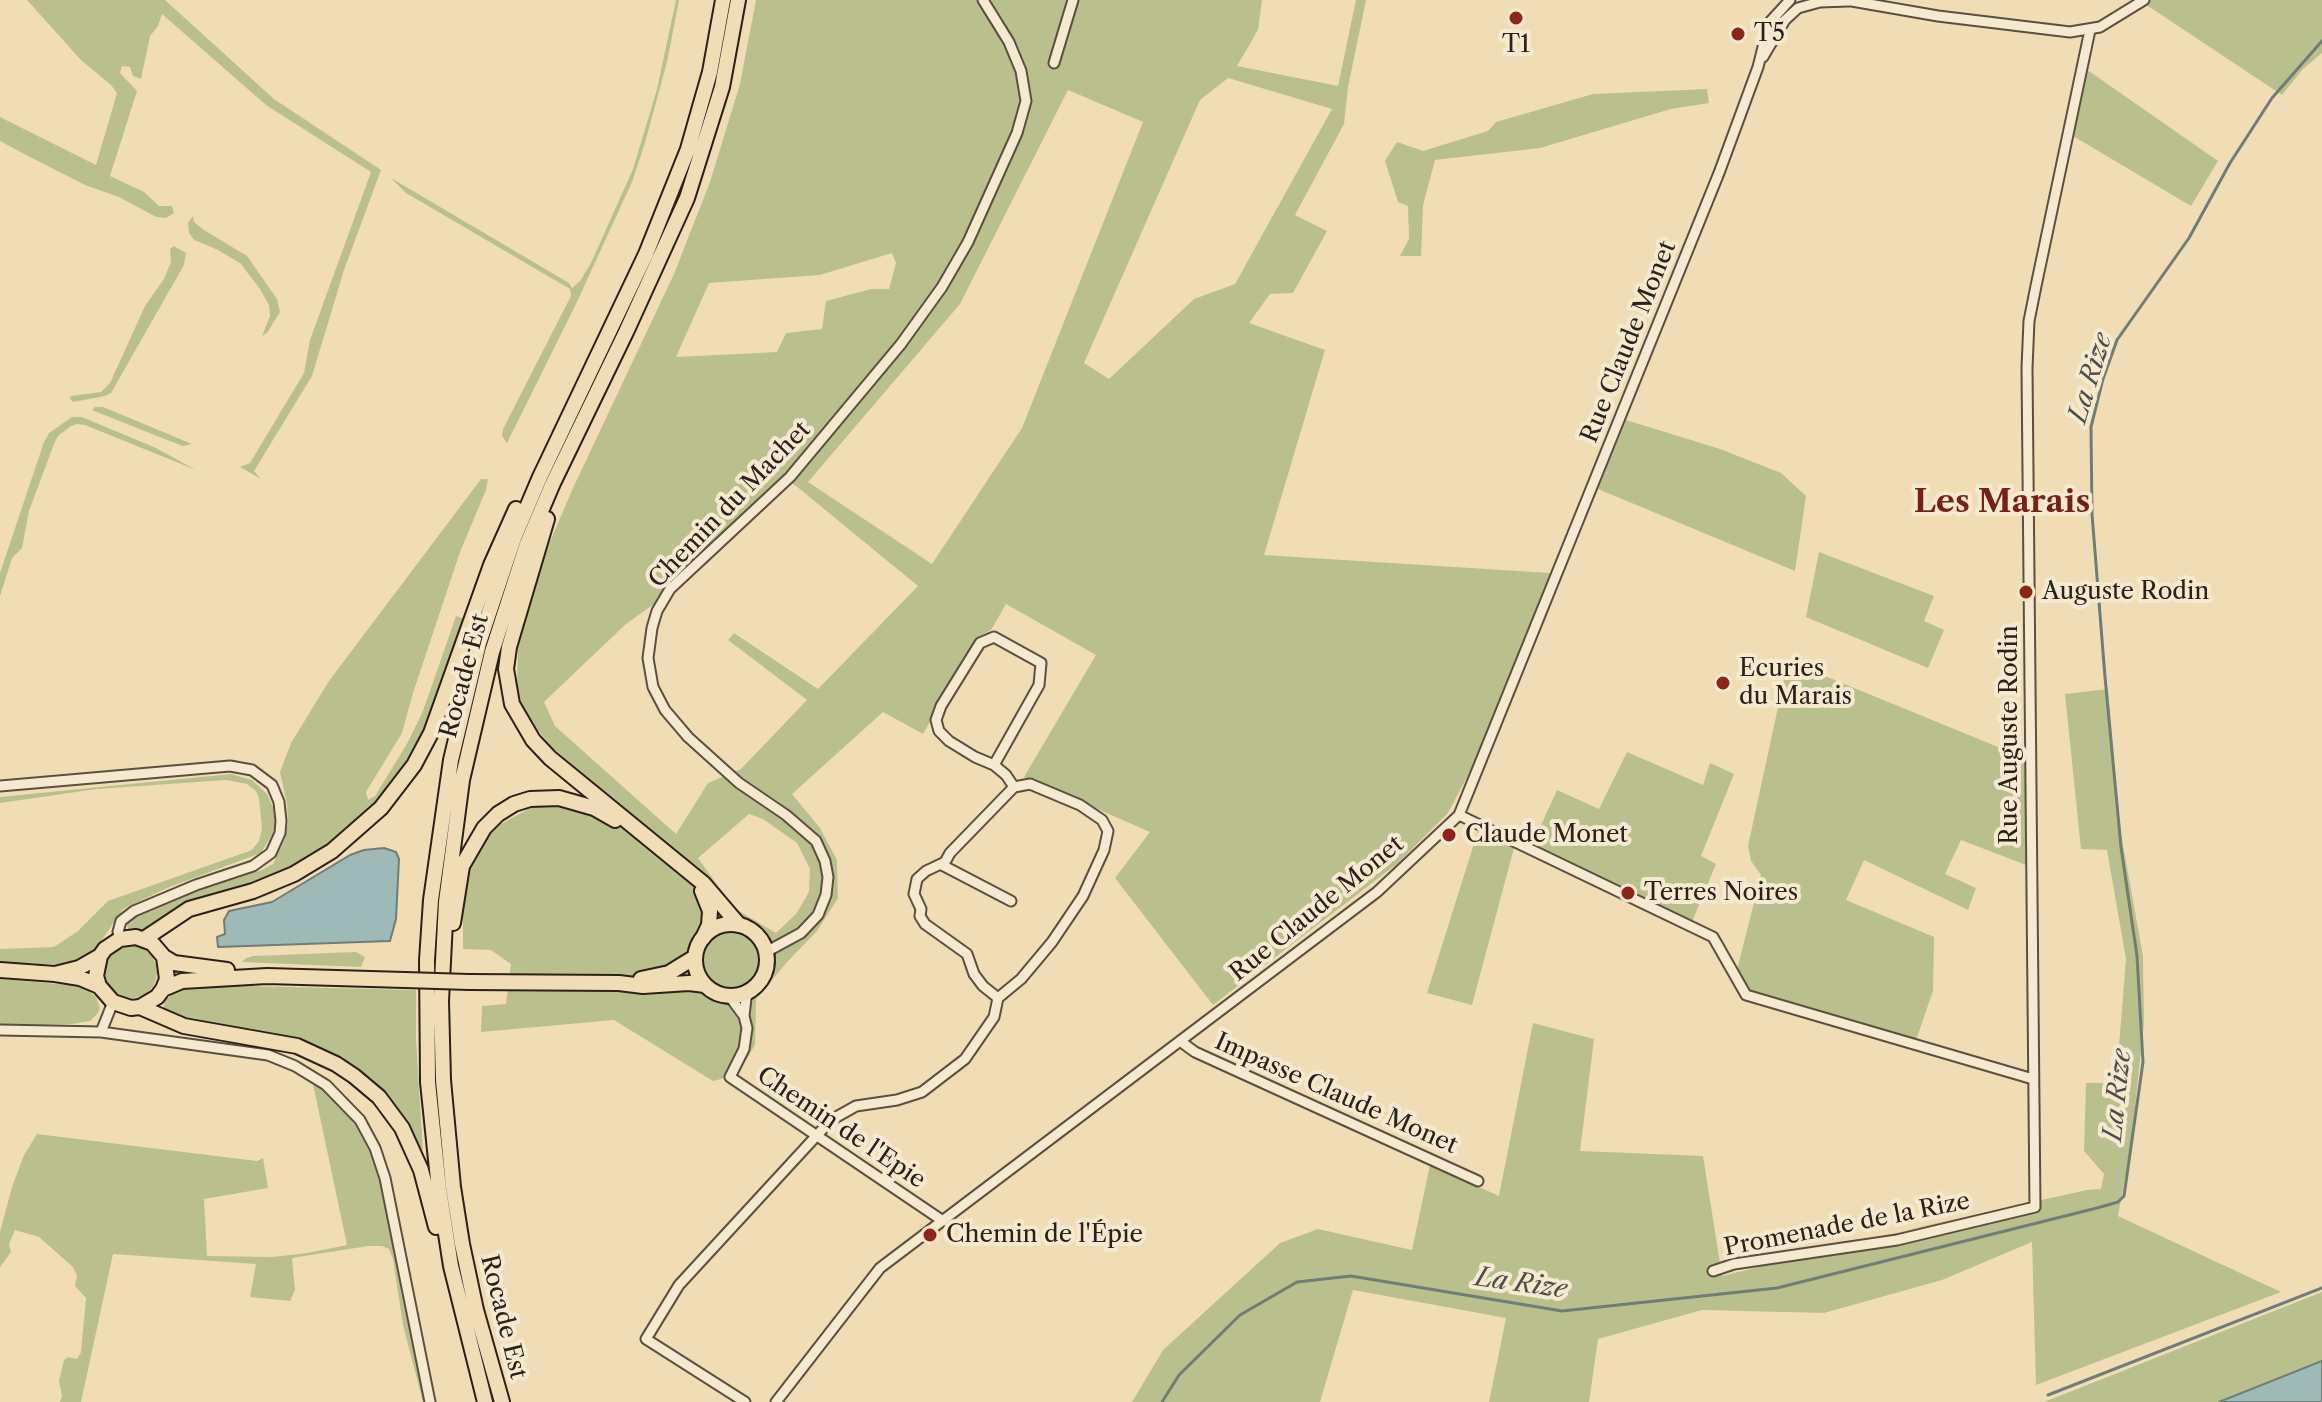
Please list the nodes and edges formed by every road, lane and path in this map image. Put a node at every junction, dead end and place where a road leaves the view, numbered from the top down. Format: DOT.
graph roads {
  1 [pos="723,0"];
  2 [pos="738,0"];
  3 [pos="983,0"];
  4 [pos="1073,0"];
  5 [pos="1790,0"];
  6 [pos="2144,0"];
  7 [pos="1849,1"];
  8 [pos="2090,30"];
  9 [pos="1054,63"];
  10 [pos="1758,67"];
  11 [pos="546,480"];
  12 [pos="994,765"];
  13 [pos="0,786"];
  14 [pos="1014,787"];
  15 [pos="1459,815"];
  16 [pos="942,865"];
  17 [pos="1011,901"];
  18 [pos="739,925"];
  19 [pos="444,936"];
  20 [pos="703,938"];
  21 [pos="120,939"];
  22 [pos="144,939"];
  23 [pos="766,952"];
  24 [pos="100,956"];
  25 [pos="164,957"];
  26 [pos="695,957"];
  27 [pos="0,970"];
  28 [pos="55,974"];
  29 [pos="267,976"];
  30 [pos="619,983"];
  31 [pos="705,985"];
  32 [pos="99,986"];
  33 [pos="163,989"];
  34 [pos="750,991"];
  35 [pos="730,997"];
  36 [pos="998,998"];
  37 [pos="113,1002"];
  38 [pos="140,1007"];
  39 [pos="744,1016"];
  40 [pos="0,1030"];
  41 [pos="101,1032"];
  42 [pos="1180,1041"];
  43 [pos="2033,1079"];
  44 [pos="815,1135"];
  45 [pos="1478,1181"];
  46 [pos="2035,1207"];
  47 [pos="943,1221"];
  48 [pos="451,1266"];
  49 [pos="1713,1271"];
  50 [pos="430,1402"];
  51 [pos="485,1402"];
  52 [pos="502,1402"];
  53 [pos="745,1402"];
  54 [pos="776,1402"];
  1 -- 11 [label="main road, Rocade Est"];
  2 -- 11 [label="main road, Rocade Est"];
  3 -- 23 [label="street, Chemin du Machet"];
  4 -- 9 [label="street"];
  5 -- 10 [label="street, Rue Claude Monet"];
  6 -- 8 [label="street, Rue Claude Monet"];
  7 -- 8 [label="street, Rue Claude Monet"];
  7 -- 10 [label="street, Rue Claude Monet"];
  8 -- 43 [label="street, Rue Auguste Rodin"];
  10 -- 15 [label="street, Rue Claude Monet"];
  11 -- 18 [label="main road"];
  11 -- 19 [label="main road, Rocade Est"];
  11 -- 22 [label="main road"];
  11 -- 48 [label="main road, Rocade Est"];
  12 -- 12 [label="street"];
  12 -- 14 [label="street"];
  13 -- 21 [label="street"];
  14 -- 16 [label="street"];
  14 -- 36 [label="street"];
  15 -- 42 [label="street, Rue Claude Monet"];
  15 -- 43 [label="street"];
  16 -- 17 [label="street"];
  16 -- 36 [label="street"];
  18 -- 20 [label="main road"];
  18 -- 23 [label="main road"];
  19 -- 20 [label="main road"];
  19 -- 52 [label="main road, Rocade Est"];
  20 -- 26 [label="main road"];
  21 -- 22 [label="main road"];
  21 -- 24 [label="main road"];
  22 -- 25 [label="main road"];
  23 -- 34 [label="main road"];
  24 -- 28 [label="main road"];
  24 -- 32 [label="main road"];
  25 -- 29 [label="main road"];
  25 -- 33 [label="main road"];
  26 -- 30 [label="main road"];
  26 -- 31 [label="main road"];
  27 -- 28 [label="main road"];
  28 -- 32 [label="main road"];
  29 -- 30 [label="main road, bridge"];
  29 -- 33 [label="main road"];
  30 -- 31 [label="main road"];
  31 -- 35 [label="main road"];
  32 -- 37 [label="main road"];
  33 -- 38 [label="main road"];
  34 -- 35 [label="main road"];
  34 -- 39 [label="street, Chemin de l'Epie"];
  35 -- 39 [label="street"];
  36 -- 44 [label="street"];
  37 -- 38 [label="main road"];
  37 -- 41 [label="street"];
  38 -- 48 [label="main road"];
  39 -- 44 [label="street, Chemin de l'Epie"];
  40 -- 41 [label="street"];
  41 -- 50 [label="street"];
  42 -- 45 [label="street, Impasse Claude Monet"];
  42 -- 47 [label="street, Rue Claude Monet"];
  43 -- 46 [label="street, Rue Auguste Rodin"];
  44 -- 47 [label="street, Chemin de l'Epie"];
  44 -- 53 [label="street"];
  46 -- 49 [label="street, Promenade de la Rize"];
  47 -- 54 [label="street, Rue Claude Monet"];
  48 -- 51 [label="main road, Rocade Est"];
}
